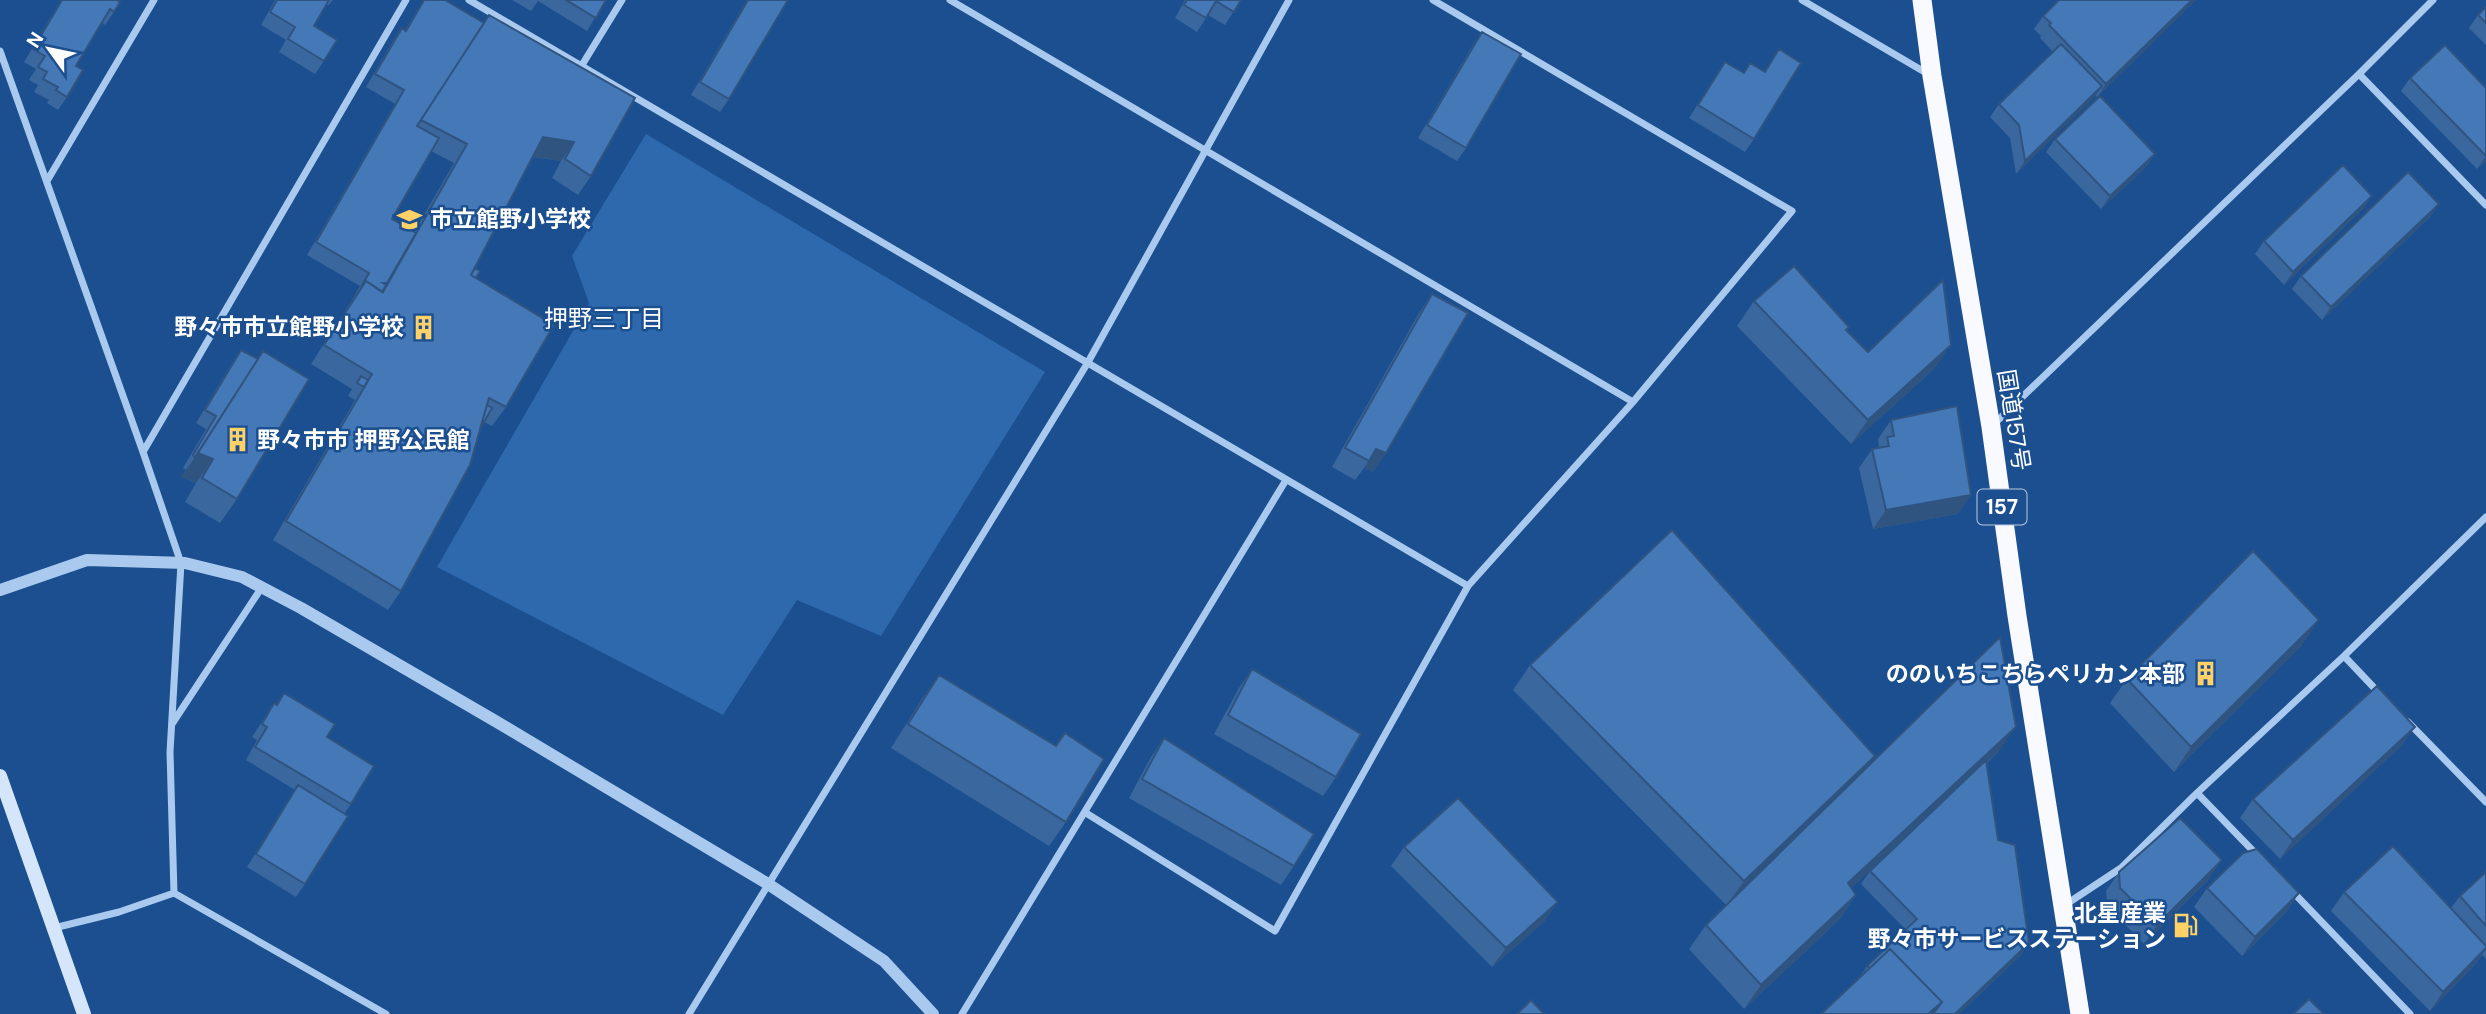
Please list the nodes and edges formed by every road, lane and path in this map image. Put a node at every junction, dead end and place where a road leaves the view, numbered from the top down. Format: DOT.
graph roads {
  1 [pos="154,0"];
  2 [pos="406,0"];
  3 [pos="469,0"];
  4 [pos="622,0"];
  5 [pos="950,0"];
  6 [pos="1289,0"];
  7 [pos="1433,0"];
  8 [pos="1802,0"];
  9 [pos="1922,0"];
  10 [pos="2433,0"];
  11 [pos="0,51"];
  12 [pos="582,65"];
  13 [pos="2359,74"];
  14 [pos="1931,76"];
  15 [pos="1205,151"];
  16 [pos="47,181"];
  17 [pos="2486,205"];
  18 [pos="1087,364"];
  19 [pos="1633,402"];
  20 [pos="1991,427"];
  21 [pos="144,452"];
  22 [pos="1286,480"];
  23 [pos="2486,517"];
  24 [pos="181,563"];
  25 [pos="1468,586"];
  26 [pos="262,587"];
  27 [pos="0,590"];
  28 [pos="2344,656"];
  29 [pos="2382,695"];
  30 [pos="2401,715"];
  31 [pos="171,726"];
  32 [pos="0,776"];
  33 [pos="2197,793"];
  34 [pos="2486,802"];
  35 [pos="1086,813"];
  36 [pos="2265,863"];
  37 [pos="2284,883"];
  38 [pos="768,884"];
  39 [pos="174,892"];
  40 [pos="2063,906"];
  41 [pos="54,928"];
  42 [pos="84,1014"];
  43 [pos="386,1014"];
  44 [pos="689,1014"];
  45 [pos="933,1014"];
  46 [pos="962,1014"];
  47 [pos="2080,1014"];
  48 [pos="2410,1014"];
  1 -- 16 [label="street"];
  2 -- 21 [label="street"];
  3 -- 12 [label="street"];
  4 -- 12 [label="street"];
  5 -- 15 [label="street"];
  6 -- 15 [label="street"];
  7 -- 19 [label="street"];
  8 -- 14 [label="street"];
  9 -- 14 [label="highway, 国道157号 / 157"];
  10 -- 13 [label="street"];
  11 -- 16 [label="street"];
  12 -- 18 [label="street"];
  13 -- 17 [label="street"];
  13 -- 20 [label="street"];
  14 -- 20 [label="highway, 国道157号 / 157"];
  15 -- 18 [label="street"];
  15 -- 19 [label="street"];
  16 -- 21 [label="street"];
  18 -- 22 [label="street"];
  18 -- 38 [label="street"];
  19 -- 25 [label="street"];
  20 -- 40 [label="highway, 国道157号 / 157"];
  21 -- 24 [label="street"];
  22 -- 25 [label="street"];
  22 -- 35 [label="street"];
  23 -- 28 [label="street"];
  24 -- 26 [label="street"];
  24 -- 27 [label="street"];
  24 -- 31 [label="street"];
  25 -- 35 [label="street"];
  26 -- 31 [label="street"];
  26 -- 38 [label="street"];
  28 -- 29 [label="street"];
  28 -- 33 [label="street"];
  30 -- 34 [label="street"];
  31 -- 39 [label="street"];
  32 -- 41 [label="main road"];
  33 -- 36 [label="street"];
  33 -- 40 [label="street"];
  35 -- 46 [label="street"];
  37 -- 48 [label="street"];
  38 -- 44 [label="street"];
  38 -- 45 [label="street"];
  39 -- 41 [label="street"];
  39 -- 43 [label="street"];
  40 -- 47 [label="highway, 国道157号 / 157"];
  41 -- 42 [label="main road"];
}
